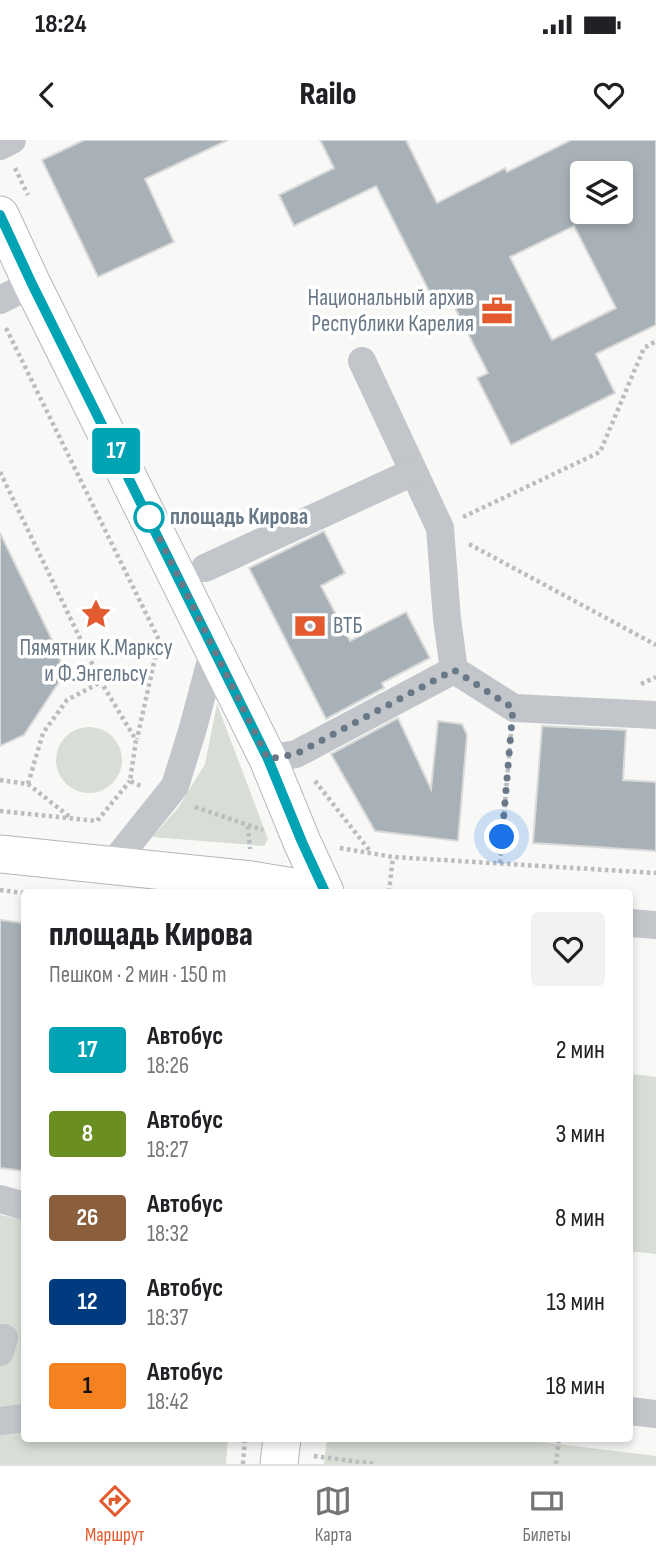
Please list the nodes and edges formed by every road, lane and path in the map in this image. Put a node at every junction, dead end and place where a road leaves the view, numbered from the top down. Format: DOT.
graph roads {
  1 [pos="12,140"];
  2 [pos="0,146"];
  3 [pos="0,215"];
  4 [pos="16,292"];
  5 [pos="0,316"];
  6 [pos="656,341"];
  7 [pos="362,361"];
  8 [pos="0,472"];
  9 [pos="414,472"];
  10 [pos="440,528"];
  11 [pos="205,568"];
  12 [pos="656,645"];
  13 [pos="214,649"];
  14 [pos="454,670"];
  15 [pos="101,682"];
  16 [pos="513,708"];
  17 [pos="656,715"];
  18 [pos="136,740"];
  19 [pos="268,759"];
  20 [pos="0,780"];
  21 [pos="130,781"];
  22 [pos="28,784"];
  23 [pos="167,797"];
  24 [pos="0,811"];
  25 [pos="72,818"];
  26 [pos="248,825"];
  27 [pos="370,852"];
  28 [pos="0,855"];
  29 [pos="393,857"];
  30 [pos="500,863"];
  31 [pos="111,866"];
  32 [pos="656,873"];
  33 [pos="306,889"];
  34 [pos="324,889"];
  35 [pos="389,889"];
  36 [pos="0,890"];
  37 [pos="21,893"];
  38 [pos="633,923"];
  39 [pos="656,925"];
  40 [pos="0,1199"];
  41 [pos="21,1205"];
  42 [pos="633,1411"];
  43 [pos="656,1414"];
  44 [pos="21,1418"];
  45 [pos="0,1421"];
  46 [pos="245,1442"];
  47 [pos="282,1442"];
  48 [pos="559,1442"];
  49 [pos="314,1456"];
  50 [pos="243,1464"];
  51 [pos="279,1464"];
  52 [pos="375,1464"];
  53 [pos="556,1464"];
  1 -- 2 [label="street"];
  3 -- 4 [label="main road"];
  4 -- 13 [label="main road"];
  5 -- 18 [label="path"];
  6 -- 10 [label="path"];
  7 -- 9 [label="street"];
  8 -- 15 [label="path"];
  9 -- 10 [label="street"];
  9 -- 11 [label="street"];
  10 -- 12 [label="path"];
  10 -- 14 [label="street"];
  13 -- 19 [label="main road"];
  13 -- 23 [label="street"];
  14 -- 16 [label="street"];
  14 -- 19 [label="street"];
  15 -- 18 [label="path"];
  15 -- 22 [label="path"];
  16 -- 17 [label="street"];
  16 -- 30 [label="path"];
  18 -- 21 [label="path"];
  19 -- 34 [label="main road"];
  20 -- 22 [label="path"];
  21 -- 23 [label="path"];
  21 -- 25 [label="path"];
  22 -- 25 [label="path"];
  23 -- 26 [label="path"];
  23 -- 31 [label="street"];
  24 -- 25 [label="path"];
  27 -- 29 [label="path"];
  28 -- 31 [label="main road"];
  29 -- 30 [label="path"];
  29 -- 35 [label="path"];
  30 -- 32 [label="path"];
  31 -- 33 [label="main road"];
  36 -- 37 [label="path"];
  38 -- 39 [label="street"];
  40 -- 41 [label="street"];
  42 -- 43 [label="street"];
  44 -- 45 [label="street"];
  46 -- 50 [label="path"];
  47 -- 51 [label="main road"];
  48 -- 53 [label="path"];
  49 -- 52 [label="path"];
}
